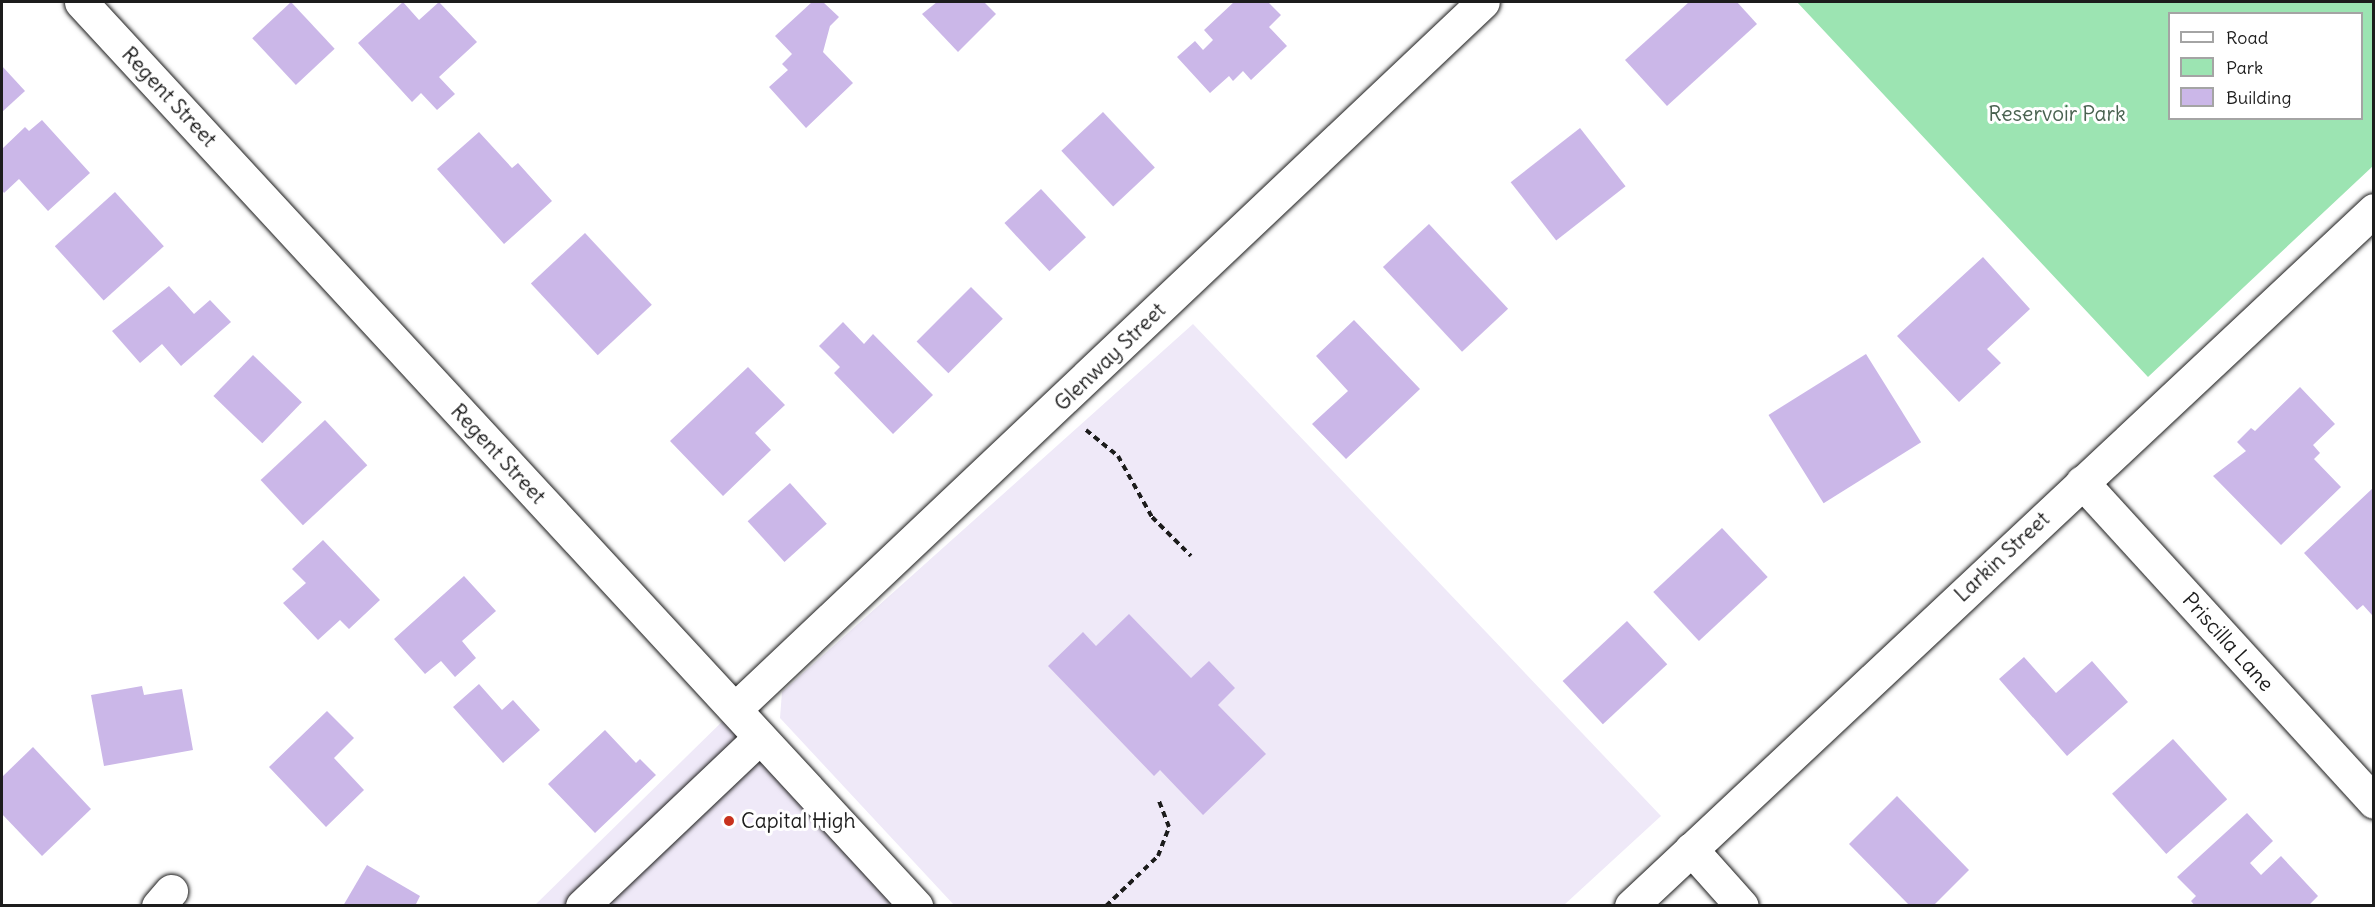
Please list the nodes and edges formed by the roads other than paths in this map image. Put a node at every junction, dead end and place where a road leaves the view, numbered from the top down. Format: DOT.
graph roads {
  1 [pos="81,2"];
  2 [pos="1483,2"];
  3 [pos="2373,210"];
  4 [pos="2082,482"];
  5 [pos="735,709"];
  6 [pos="760,737"];
  7 [pos="2373,802"];
  8 [pos="1691,849"];
  9 [pos="582,906"];
  10 [pos="916,906"];
  11 [pos="1631,906"];
  12 [pos="1742,906"];
  1 -- 5 [label="street, Regent Street"];
  2 -- 5 [label="street, Glenway Street"];
  3 -- 4 [label="street, Larkin Street"];
  4 -- 7 [label="street, Priscilla Lane"];
  4 -- 8 [label="street, Larkin Street"];
  5 -- 6 [label="street, Regent Street"];
  6 -- 9 [label="street"];
  6 -- 10 [label="street, Regent Street"];
  8 -- 11 [label="street, Larkin Street"];
  8 -- 12 [label="street"];
}
